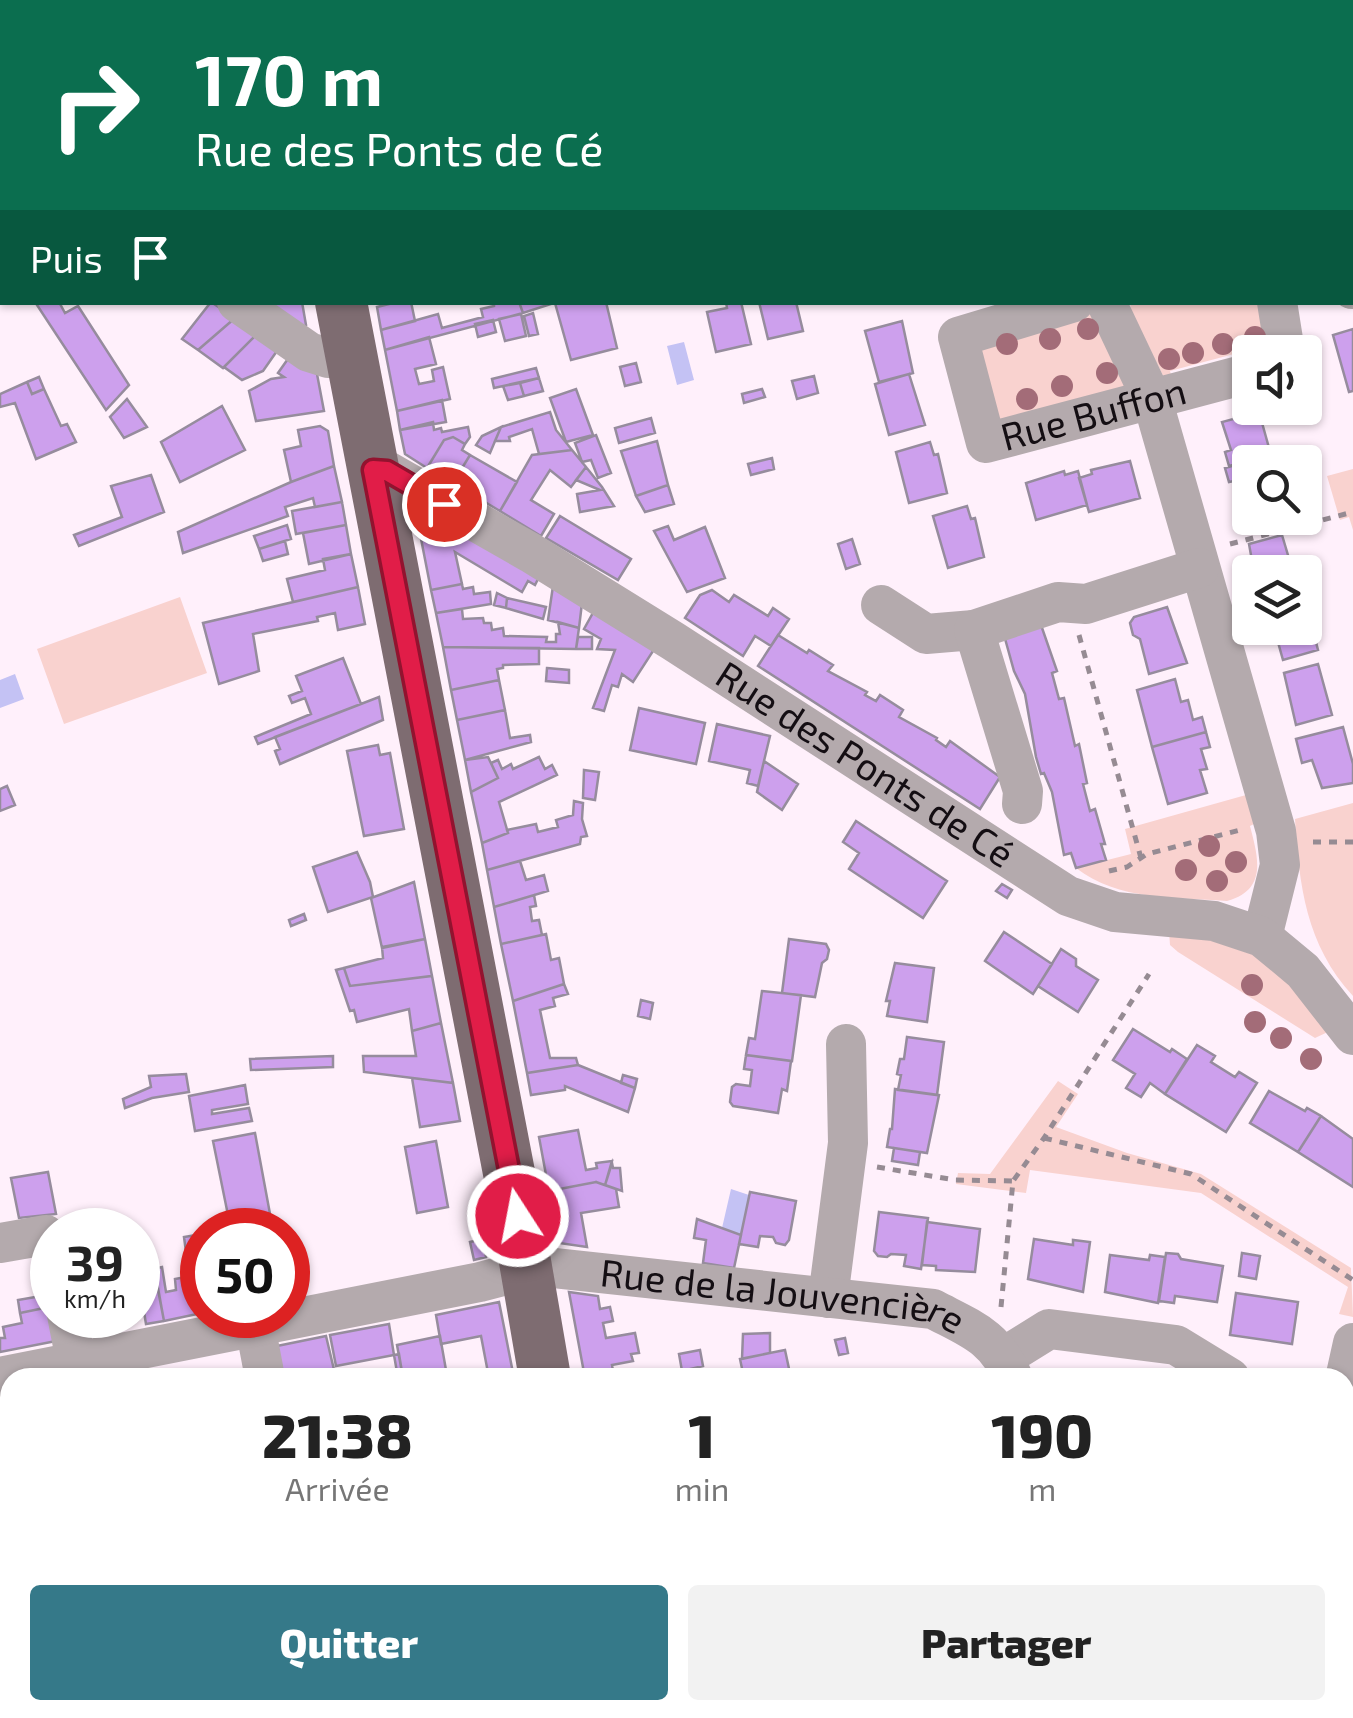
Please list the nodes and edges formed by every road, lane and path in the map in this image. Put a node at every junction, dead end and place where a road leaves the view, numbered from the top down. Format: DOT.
graph roads {
  1 [pos="241,305"];
  2 [pos="342,305"];
  3 [pos="1064,305"];
  4 [pos="1107,305"];
  5 [pos="1287,305"];
  6 [pos="1286,335"];
  7 [pos="352,357"];
  8 [pos="1232,379"];
  9 [pos="1152,399"];
  10 [pos="373,470"];
  11 [pos="1353,512"];
  12 [pos="1214,556"];
  13 [pos="1073,603"];
  14 [pos="881,604"];
  15 [pos="974,630"];
  16 [pos="1022,804"];
  17 [pos="1254,826"];
  18 [pos="1307,842"];
  19 [pos="1353,842"];
  20 [pos="1141,858"];
  21 [pos="1094,874"];
  22 [pos="1262,937"];
  23 [pos="1149,974"];
  24 [pos="1353,1034"];
  25 [pos="846,1044"];
  26 [pos="1044,1138"];
  27 [pos="845,1161"];
  28 [pos="1012,1181"];
  29 [pos="30,1238"];
  30 [pos="0,1243"];
  31 [pos="524,1270"];
  32 [pos="1353,1280"];
  33 [pos="828,1298"];
  34 [pos="310,1314"];
  35 [pos="72,1338"];
  36 [pos="190,1338"];
  37 [pos="257,1338"];
  38 [pos="1353,1343"];
  39 [pos="1002,1357"];
  40 [pos="76,1361"];
  41 [pos="43,1368"];
  42 [pos="263,1368"];
  43 [pos="543,1368"];
  44 [pos="1214,1368"];
  45 [pos="1347,1368"];
  1 -- 7 [label="street"];
  2 -- 7 [label="main road"];
  3 -- 9 [label="street, Rue Buffon"];
  4 -- 9 [label="street"];
  5 -- 6 [label="street"];
  7 -- 10 [label="main road"];
  8 -- 9 [label="street, Rue Buffon"];
  9 -- 12 [label="street"];
  10 -- 22 [label="street, Rue des Ponts de Cé"];
  10 -- 31 [label="main road"];
  11 -- 12 [label="path"];
  12 -- 13 [label="street"];
  12 -- 22 [label="street"];
  13 -- 15 [label="street"];
  13 -- 20 [label="path"];
  14 -- 15 [label="street"];
  15 -- 16 [label="street"];
  17 -- 20 [label="path"];
  18 -- 19 [label="path"];
  20 -- 21 [label="path"];
  22 -- 24 [label="street, Rue des Ponts de Cé"];
  23 -- 26 [label="path"];
  25 -- 27 [label="street"];
  26 -- 28 [label="path"];
  26 -- 32 [label="path"];
  27 -- 28 [label="path"];
  27 -- 33 [label="street"];
  28 -- 39 [label="path"];
  29 -- 30 [label="street"];
  31 -- 33 [label="street, Rue de la Jouvencière"];
  31 -- 34 [label="street, Rue de la Jouvencière"];
  31 -- 43 [label="main road"];
  33 -- 39 [label="street, Rue de la Jouvencière"];
  35 -- 40 [label="street"];
  36 -- 40 [label="street, Rue de la Jouvencière"];
  37 -- 42 [label="street"];
  38 -- 45 [label="street"];
  39 -- 44 [label="street"];
  40 -- 41 [label="street, Rue de la Jouvencière"];
}
